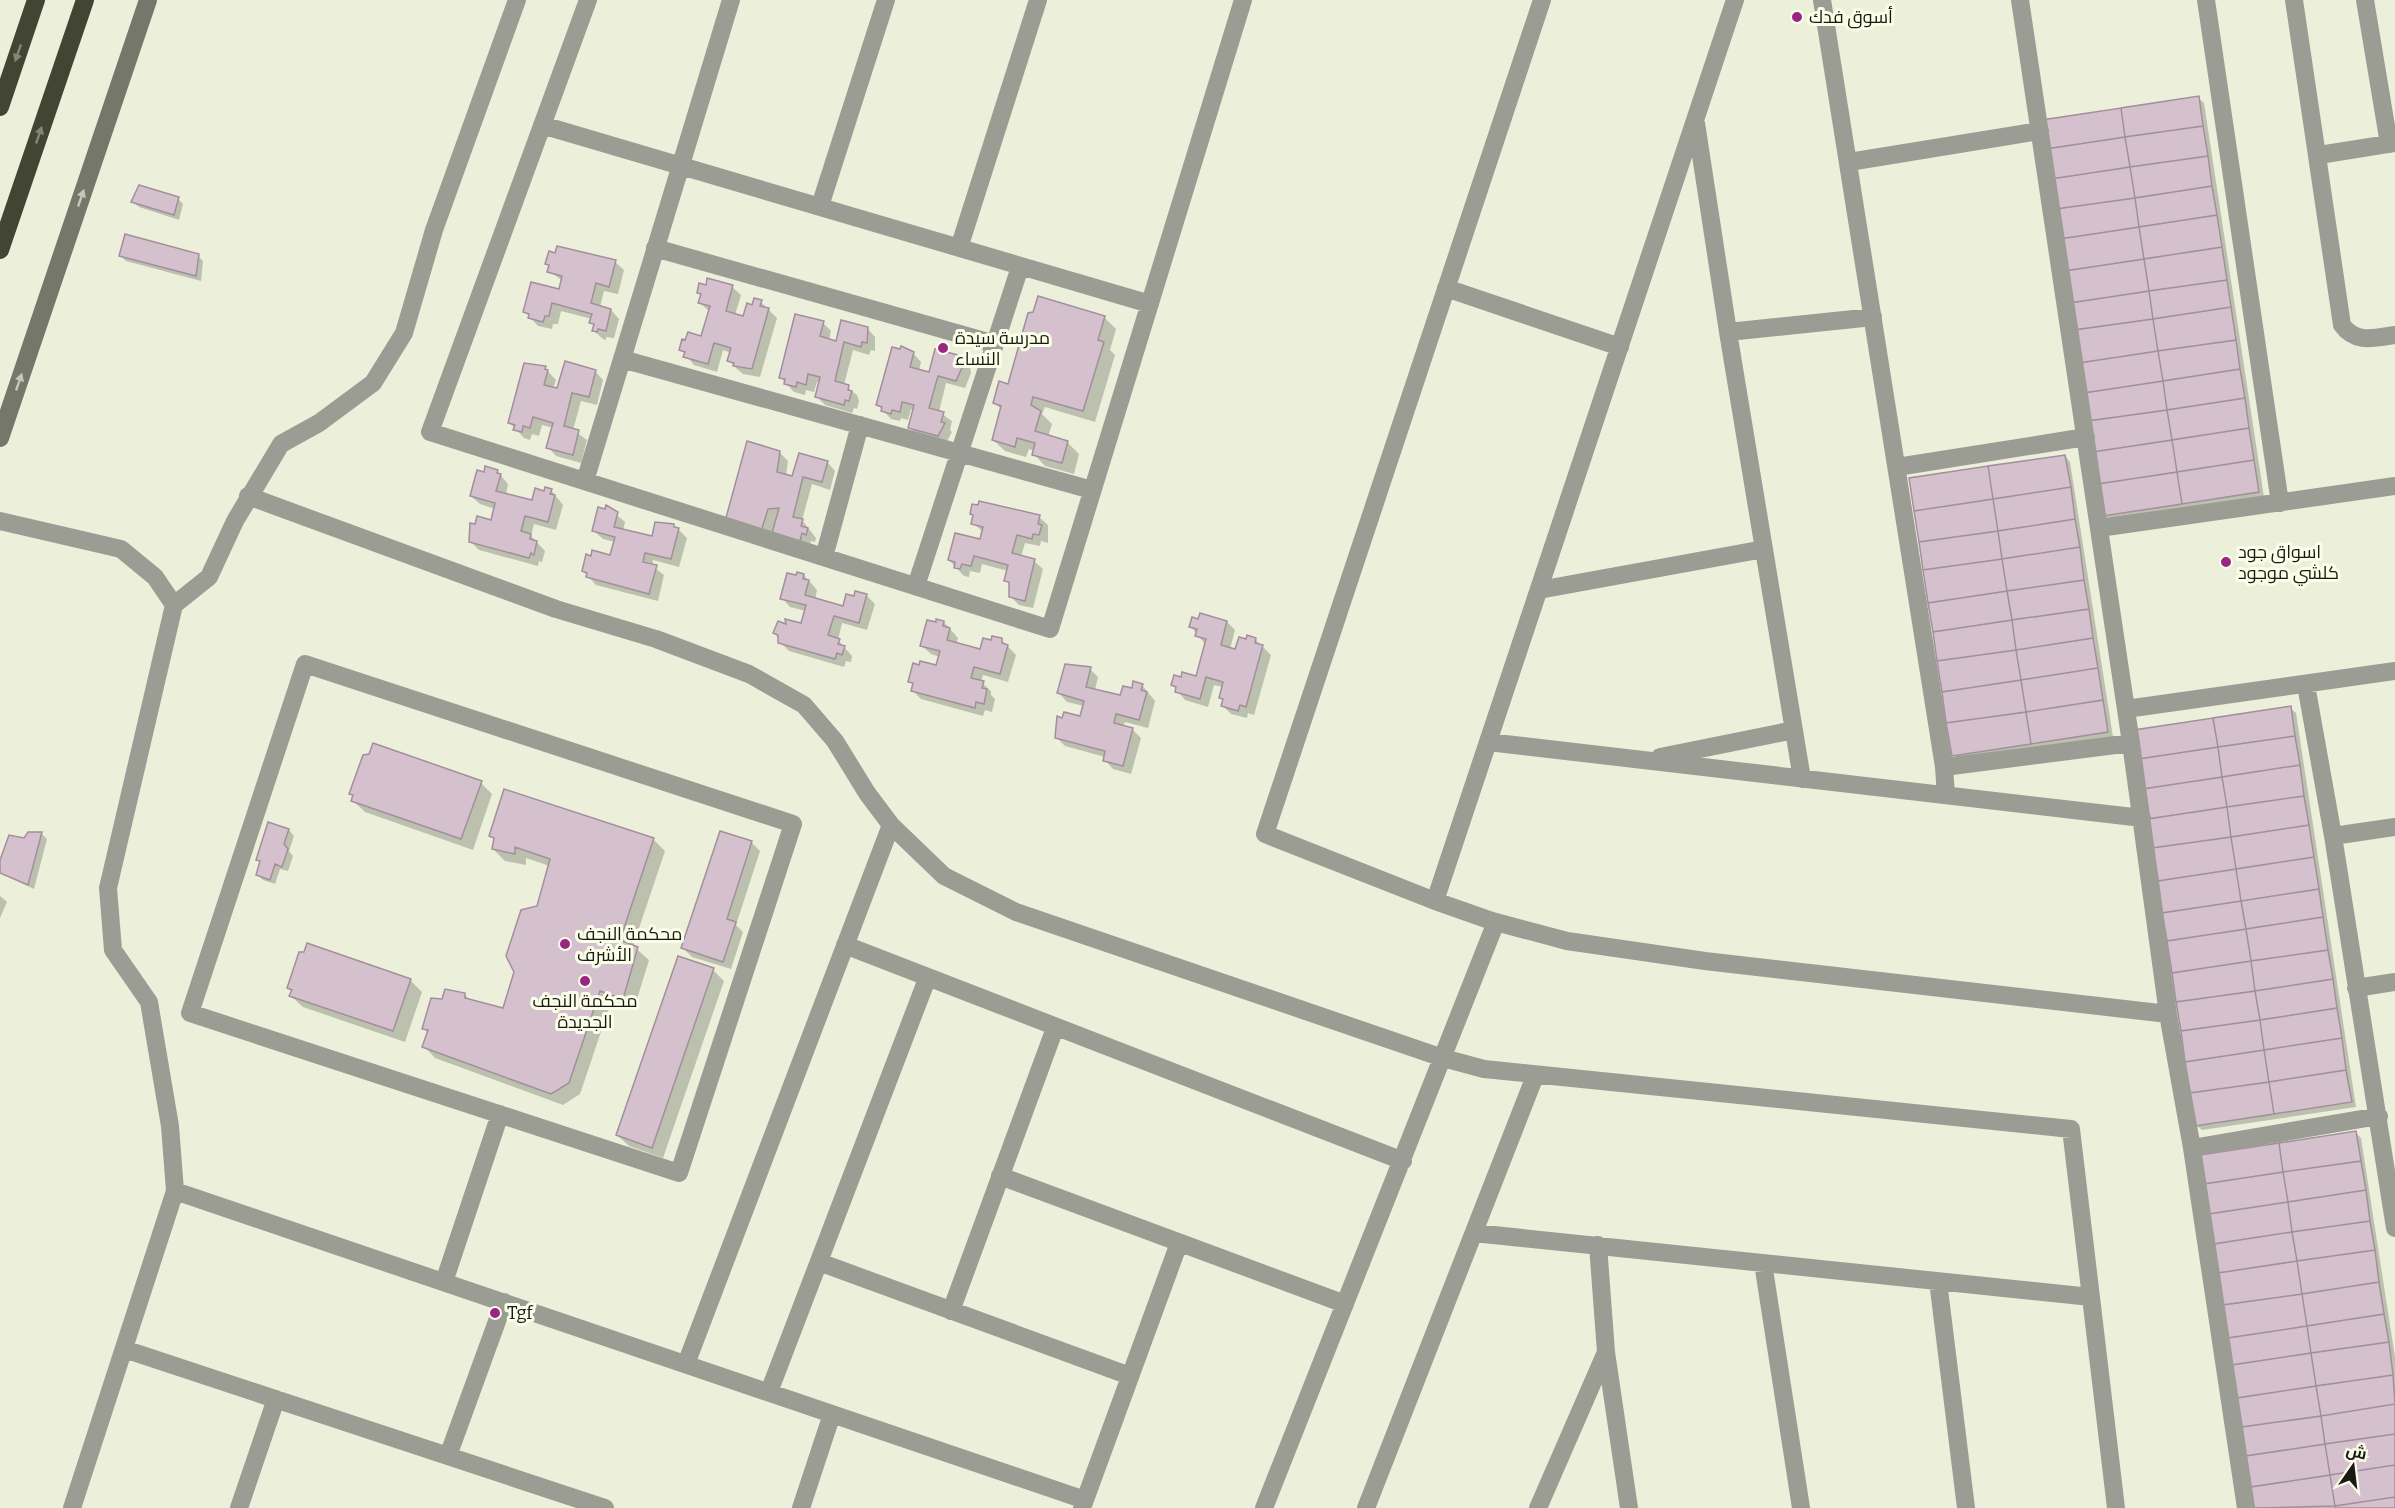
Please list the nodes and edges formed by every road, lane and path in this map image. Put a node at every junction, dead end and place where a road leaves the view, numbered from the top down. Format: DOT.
graph roads {
  1 [pos="36,0"];
  2 [pos="85,0"];
  3 [pos="148,0"];
  4 [pos="517,0"];
  5 [pos="588,0"];
  6 [pos="731,0"];
  7 [pos="886,0"];
  8 [pos="1038,0"];
  9 [pos="1243,0"];
  10 [pos="1542,0"];
  11 [pos="1735,0"];
  12 [pos="1822,0"];
  13 [pos="2020,0"];
  14 [pos="2206,0"];
  15 [pos="2294,0"];
  16 [pos="2365,0"];
  17 [pos="0,107"];
  18 [pos="1696,118"];
  19 [pos="542,125"];
  20 [pos="2040,131"];
  21 [pos="2392,143"];
  22 [pos="2319,154"];
  23 [pos="1849,162"];
  24 [pos="680,165"];
  25 [pos="820,206"];
  26 [pos="655,248"];
  27 [pos="959,248"];
  28 [pos="0,250"];
  29 [pos="1020,267"];
  30 [pos="1446,288"];
  31 [pos="1150,303"];
  32 [pos="1873,317"];
  33 [pos="1728,332"];
  34 [pos="2395,335"];
  35 [pos="995,344"];
  36 [pos="1620,347"];
  37 [pos="622,359"];
  38 [pos="860,425"];
  39 [pos="2086,437"];
  40 [pos="0,438"];
  41 [pos="959,453"];
  42 [pos="1897,466"];
  43 [pos="585,481"];
  44 [pos="2395,486"];
  45 [pos="1092,490"];
  46 [pos="248,496"];
  47 [pos="2280,503"];
  48 [pos="0,521"];
  49 [pos="2099,528"];
  50 [pos="1764,549"];
  51 [pos="824,557"];
  52 [pos="916,586"];
  53 [pos="1539,590"];
  54 [pos="174,605"];
  55 [pos="2395,671"];
  56 [pos="2306,685"];
  57 [pos="2126,709"];
  58 [pos="1794,730"];
  59 [pos="1488,742"];
  60 [pos="2132,743"];
  61 [pos="1643,760"];
  62 [pos="1944,767"];
  63 [pos="1802,778"];
  64 [pos="1946,795"];
  65 [pos="2142,818"];
  66 [pos="891,825"];
  67 [pos="2395,826"];
  68 [pos="2333,836"];
  69 [pos="1436,901"];
  70 [pos="1496,922"];
  71 [pos="845,945"];
  72 [pos="927,979"];
  73 [pos="2395,982"];
  74 [pos="2356,988"];
  75 [pos="2168,1014"];
  76 [pos="1055,1028"];
  77 [pos="1443,1058"];
  78 [pos="1535,1076"];
  79 [pos="500,1114"];
  80 [pos="2379,1116"];
  81 [pos="2192,1148"];
  82 [pos="1403,1161"];
  83 [pos="1000,1176"];
  84 [pos="175,1191"];
  85 [pos="2395,1228"];
  86 [pos="1474,1233"];
  87 [pos="1179,1243"];
  88 [pos="1598,1245"];
  89 [pos="819,1262"];
  90 [pos="1763,1263"];
  91 [pos="1938,1281"];
  92 [pos="444,1282"];
  93 [pos="2091,1298"];
  94 [pos="504,1302"];
  95 [pos="1345,1304"];
  96 [pos="951,1311"];
  97 [pos="124,1349"];
  98 [pos="1606,1352"];
  99 [pos="686,1364"];
  100 [pos="1130,1376"];
  101 [pos="769,1392"];
  102 [pos="276,1399"];
  103 [pos="832,1414"];
  104 [pos="448,1456"];
  105 [pos="1084,1504"];
  106 [pos="72,1508"];
  107 [pos="239,1508"];
  108 [pos="605,1508"];
  109 [pos="801,1508"];
  110 [pos="1264,1508"];
  111 [pos="1366,1508"];
  112 [pos="1538,1508"];
  113 [pos="1629,1508"];
  114 [pos="1801,1508"];
  115 [pos="1966,1508"];
  116 [pos="2116,1508"];
  117 [pos="2246,1508"];
  1 -- 17 [label="highway, one-way"];
  28 -- 2 [label="highway, one-way"];
  40 -- 3 [label="main road, one-way"];
  4 -- 46 [label="street"];
  5 -- 19 [label="street"];
  6 -- 24 [label="street"];
  7 -- 25 [label="street"];
  8 -- 27 [label="street"];
  9 -- 31 [label="street"];
  10 -- 30 [label="street"];
  11 -- 18 [label="street"];
  12 -- 23 [label="street"];
  13 -- 20 [label="street"];
  14 -- 47 [label="street"];
  15 -- 22 [label="street"];
  16 -- 21 [label="street"];
  18 -- 33 [label="street"];
  18 -- 36 [label="street"];
  19 -- 24 [label="street"];
  19 -- 43 [label="street"];
  20 -- 23 [label="street"];
  20 -- 39 [label="street"];
  21 -- 22 [label="street"];
  22 -- 34 [label="street"];
  23 -- 32 [label="street"];
  24 -- 25 [label="street"];
  24 -- 26 [label="street"];
  25 -- 27 [label="street"];
  26 -- 35 [label="street"];
  26 -- 37 [label="street"];
  27 -- 29 [label="street"];
  29 -- 31 [label="street"];
  29 -- 35 [label="street"];
  30 -- 36 [label="street"];
  30 -- 69 [label="street"];
  31 -- 45 [label="street"];
  32 -- 33 [label="street"];
  32 -- 42 [label="street"];
  33 -- 50 [label="street"];
  35 -- 41 [label="street"];
  36 -- 53 [label="street"];
  37 -- 38 [label="street"];
  37 -- 43 [label="street"];
  38 -- 41 [label="street"];
  38 -- 51 [label="street"];
  39 -- 42 [label="street"];
  39 -- 49 [label="street"];
  41 -- 45 [label="street"];
  41 -- 52 [label="street"];
  42 -- 62 [label="street"];
  43 -- 51 [label="street"];
  44 -- 47 [label="street"];
  45 -- 52 [label="street"];
  46 -- 54 [label="street"];
  46 -- 66 [label="street"];
  47 -- 49 [label="street"];
  48 -- 54 [label="street"];
  49 -- 57 [label="street"];
  50 -- 53 [label="street"];
  50 -- 58 [label="street"];
  51 -- 52 [label="street"];
  53 -- 59 [label="street"];
  54 -- 84 [label="street"];
  55 -- 56 [label="street"];
  56 -- 57 [label="street"];
  56 -- 68 [label="street"];
  57 -- 60 [label="street"];
  58 -- 61 [label="street"];
  58 -- 63 [label="street"];
  59 -- 61 [label="street"];
  59 -- 69 [label="street"];
  60 -- 62 [label="street"];
  60 -- 65 [label="street"];
  61 -- 63 [label="street"];
  62 -- 64 [label="street"];
  63 -- 64 [label="street"];
  64 -- 65 [label="street"];
  65 -- 75 [label="street"];
  66 -- 71 [label="street"];
  66 -- 77 [label="street"];
  67 -- 68 [label="street"];
  68 -- 74 [label="street"];
  69 -- 70 [label="street"];
  70 -- 75 [label="street"];
  70 -- 77 [label="street"];
  71 -- 72 [label="street"];
  71 -- 99 [label="street"];
  72 -- 76 [label="street"];
  72 -- 89 [label="street"];
  73 -- 74 [label="street"];
  74 -- 80 [label="street"];
  75 -- 81 [label="street"];
  76 -- 82 [label="street"];
  76 -- 83 [label="street"];
  77 -- 78 [label="street"];
  77 -- 82 [label="street"];
  78 -- 86 [label="street"];
  78 -- 93 [label="street"];
  79 -- 79 [label="street"];
  79 -- 92 [label="street"];
  80 -- 81 [label="street"];
  80 -- 85 [label="street"];
  81 -- 117 [label="street"];
  82 -- 95 [label="street"];
  83 -- 87 [label="street"];
  83 -- 96 [label="street"];
  84 -- 92 [label="street"];
  84 -- 97 [label="street"];
  86 -- 88 [label="street"];
  86 -- 111 [label="street"];
  87 -- 95 [label="street"];
  87 -- 100 [label="street"];
  88 -- 90 [label="street"];
  88 -- 98 [label="street"];
  89 -- 96 [label="street"];
  89 -- 101 [label="street"];
  90 -- 91 [label="street"];
  90 -- 114 [label="street"];
  91 -- 93 [label="street"];
  91 -- 115 [label="street"];
  92 -- 94 [label="street"];
  93 -- 116 [label="street"];
  94 -- 99 [label="street"];
  94 -- 104 [label="street"];
  95 -- 110 [label="street"];
  96 -- 100 [label="street"];
  97 -- 102 [label="street"];
  97 -- 106 [label="street"];
  98 -- 112 [label="street"];
  98 -- 113 [label="street"];
  99 -- 101 [label="street"];
  100 -- 105 [label="street"];
  101 -- 103 [label="street"];
  102 -- 104 [label="street"];
  102 -- 107 [label="street"];
  103 -- 105 [label="street"];
  103 -- 109 [label="street"];
  104 -- 108 [label="street"];
}
